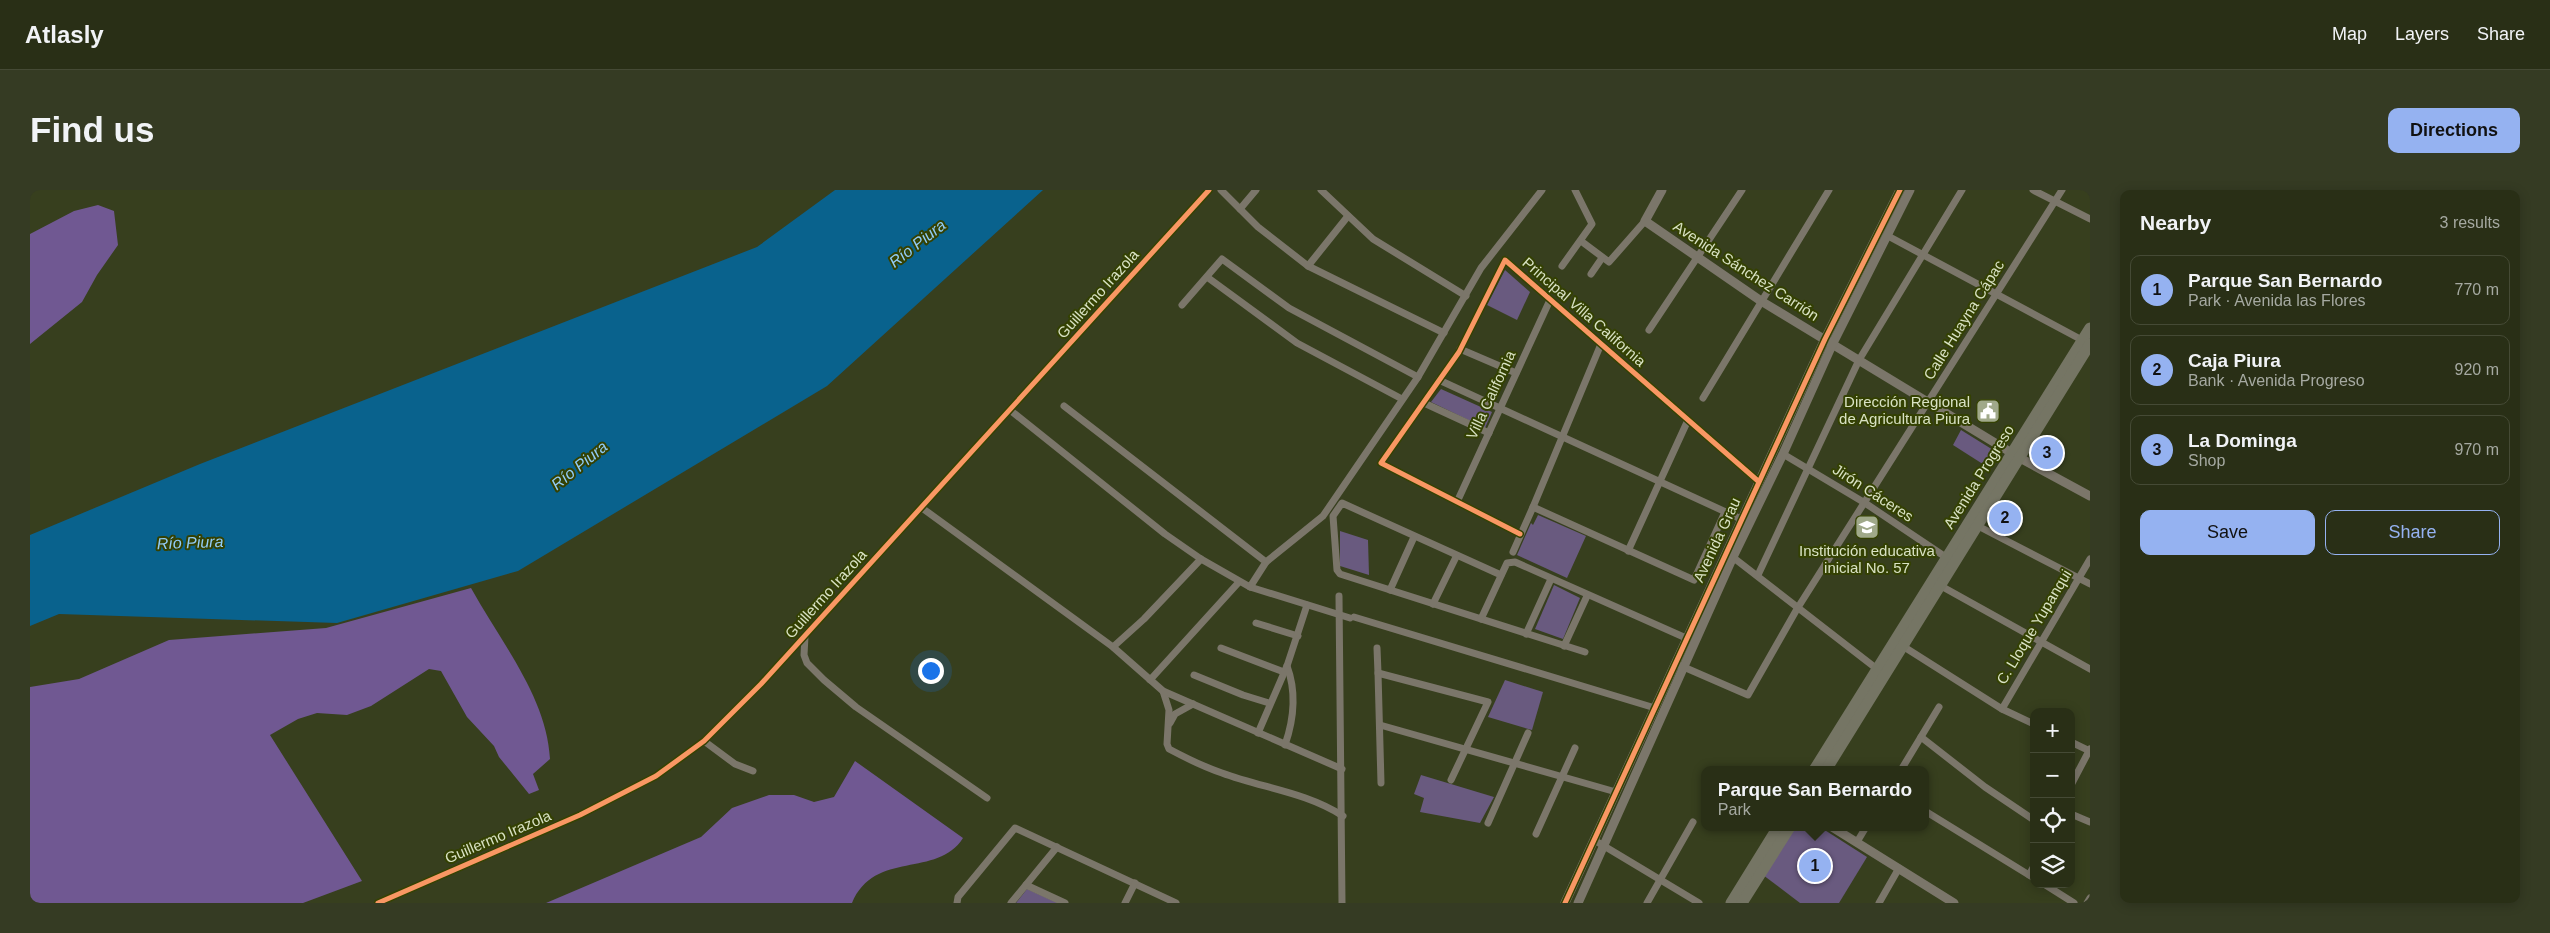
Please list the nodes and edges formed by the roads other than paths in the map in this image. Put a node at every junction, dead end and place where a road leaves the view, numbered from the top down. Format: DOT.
graph roads {
  1 [pos="1209,190"];
  2 [pos="1221,190"];
  3 [pos="1256,190"];
  4 [pos="1321,190"];
  5 [pos="1542,190"];
  6 [pos="1575,190"];
  7 [pos="1662,190"];
  8 [pos="1742,190"];
  9 [pos="1829,190"];
  10 [pos="1900,190"];
  11 [pos="1910,190"];
  12 [pos="1962,190"];
  13 [pos="2033,190"];
  14 [pos="2062,190"];
  15 [pos="2055,202"];
  16 [pos="1240,209"];
  17 [pos="1348,216"];
  18 [pos="2090,219"];
  19 [pos="1645,221"];
  20 [pos="1888,236"];
  21 [pos="1581,241"];
  22 [pos="1922,255"];
  23 [pos="1697,256"];
  24 [pos="1606,260"];
  25 [pos="1308,266"];
  26 [pos="1562,266"];
  27 [pos="1591,274"];
  28 [pos="1207,277"];
  29 [pos="1996,295"];
  30 [pos="1466,296"];
  31 [pos="1550,300"];
  32 [pos="1761,301"];
  33 [pos="1182,305"];
  34 [pos="2090,328"];
  35 [pos="1649,330"];
  36 [pos="1444,333"];
  37 [pos="1829,341"];
  38 [pos="2086,342"];
  39 [pos="1601,344"];
  40 [pos="1460,349"];
  41 [pos="1859,360"];
  42 [pos="1516,373"];
  43 [pos="1418,377"];
  44 [pos="1440,380"];
  45 [pos="1703,398"];
  46 [pos="1402,399"];
  47 [pos="1424,403"];
  48 [pos="1929,403"];
  49 [pos="1064,406"];
  50 [pos="1500,409"];
  51 [pos="1010,410"];
  52 [pos="1688,420"];
  53 [pos="1489,433"];
  54 [pos="1562,437"];
  55 [pos="1783,454"];
  56 [pos="2016,456"];
  57 [pos="1808,468"];
  58 [pos="1758,481"];
  59 [pos="1659,483"];
  60 [pos="2090,496"];
  61 [pos="1457,502"];
  62 [pos="1865,503"];
  63 [pos="1533,507"];
  64 [pos="922,508"];
  65 [pos="1725,512"];
  66 [pos="1741,519"];
  67 [pos="1978,526"];
  68 [pos="1520,534"];
  69 [pos="1414,537"];
  70 [pos="1628,550"];
  71 [pos="1512,552"];
  72 [pos="1729,554"];
  73 [pos="1456,557"];
  74 [pos="1947,558"];
  75 [pos="1201,559"];
  76 [pos="2090,559"];
  77 [pos="1266,562"];
  78 [pos="1501,575"];
  79 [pos="1758,575"];
  80 [pos="2079,578"];
  81 [pos="1551,579"];
  82 [pos="1239,582"];
  83 [pos="2090,584"];
  84 [pos="1941,586"];
  85 [pos="1250,587"];
  86 [pos="1390,590"];
  87 [pos="1339,596"];
  88 [pos="1587,596"];
  89 [pos="1434,604"];
  90 [pos="1307,605"];
  91 [pos="1797,609"];
  92 [pos="1339,616"];
  93 [pos="1481,619"];
  94 [pos="1256,623"];
  95 [pos="1526,634"];
  96 [pos="805,635"];
  97 [pos="1298,636"];
  98 [pos="1686,638"];
  99 [pos="1899,643"];
  100 [pos="2041,643"];
  101 [pos="1564,646"];
  102 [pos="1112,647"];
  103 [pos="1221,648"];
  104 [pos="1378,648"];
  105 [pos="1585,652"];
  106 [pos="1678,665"];
  107 [pos="1286,669"];
  108 [pos="1877,669"];
  109 [pos="2090,669"];
  110 [pos="1378,673"];
  111 [pos="1194,675"];
  112 [pos="1150,680"];
  113 [pos="1163,691"];
  114 [pos="1269,703"];
  115 [pos="1193,704"];
  116 [pos="1939,707"];
  117 [pos="1655,708"];
  118 [pos="2002,709"];
  119 [pos="2030,722"];
  120 [pos="1170,723"];
  121 [pos="1380,725"];
  122 [pos="1258,733"];
  123 [pos="1528,733"];
  124 [pos="1921,737"];
  125 [pos="704,741"];
  126 [pos="2075,744"];
  127 [pos="1285,746"];
  128 [pos="1465,748"];
  129 [pos="1575,748"];
  130 [pos="2090,750"];
  131 [pos="1514,764"];
  132 [pos="1816,766"];
  133 [pos="1828,766"];
  134 [pos="1904,766"];
  135 [pos="1342,769"];
  136 [pos="753,771"];
  137 [pos="1562,777"];
  138 [pos="2075,778"];
  139 [pos="1451,780"];
  140 [pos="1381,783"];
  141 [pos="1616,792"];
  142 [pos="987,798"];
  143 [pos="1929,813"];
  144 [pos="1342,816"];
  145 [pos="2075,816"];
  146 [pos="2030,817"];
  147 [pos="1693,822"];
  148 [pos="2090,822"];
  149 [pos="1488,823"];
  150 [pos="1775,831"];
  151 [pos="1787,831"];
  152 [pos="1839,831"];
  153 [pos="1864,831"];
  154 [pos="1536,834"];
  155 [pos="1594,840"];
  156 [pos="1857,842"];
  157 [pos="1603,845"];
  158 [pos="1057,847"];
  159 [pos="1899,868"];
  160 [pos="2030,875"];
  161 [pos="1661,879"];
  162 [pos="1135,883"];
  163 [pos="1026,885"];
  164 [pos="2050,888"];
  165 [pos="2090,898"];
  166 [pos="957,901"];
  167 [pos="378,903"];
  168 [pos="1011,903"];
  169 [pos="1065,903"];
  170 [pos="1125,903"];
  171 [pos="1174,903"];
  172 [pos="1342,903"];
  173 [pos="1564,903"];
  174 [pos="1578,903"];
  175 [pos="1647,903"];
  176 [pos="1699,903"];
  177 [pos="1730,903"];
  178 [pos="1742,903"];
  179 [pos="1879,903"];
  180 [pos="1954,903"];
  181 [pos="2074,903"];
  182 [pos="2087,903"];
  1 -- 51 [label="street, Guillermo Irazola"];
  2 -- 16 [label="street"];
  3 -- 16 [label="street"];
  4 -- 17 [label="street"];
  5 -- 30 [label="street"];
  6 -- 21 [label="street"];
  7 -- 19 [label="street"];
  8 -- 23 [label="street"];
  9 -- 32 [label="street"];
  10 -- 37 [label="street, Avenida Grau"];
  11 -- 20 [label="street, Avenida Grau"];
  12 -- 22 [label="street"];
  13 -- 15 [label="street"];
  14 -- 15 [label="street, Calle Huayna Cápac"];
  15 -- 18 [label="street"];
  15 -- 29 [label="street, Calle Huayna Cápac"];
  16 -- 25 [label="street"];
  17 -- 25 [label="street"];
  17 -- 30 [label="street"];
  19 -- 23 [label="street, Avenida Sánchez Carrión"];
  19 -- 24 [label="street"];
  20 -- 22 [label="street"];
  20 -- 37 [label="street, Avenida Grau"];
  21 -- 24 [label="street"];
  21 -- 26 [label="street"];
  22 -- 29 [label="street"];
  22 -- 41 [label="street"];
  23 -- 32 [label="street, Avenida Sánchez Carrión"];
  23 -- 35 [label="street"];
  24 -- 27 [label="street"];
  25 -- 36 [label="street"];
  28 -- 33 [label="street"];
  28 -- 43 [label="street"];
  28 -- 46 [label="street"];
  29 -- 38 [label="street"];
  29 -- 48 [label="street, Calle Huayna Cápac"];
  30 -- 36 [label="street"];
  31 -- 39 [label="street, Principal Villa California"];
  31 -- 40 [label="street, Principal Villa California"];
  31 -- 42 [label="street, Villa California"];
  32 -- 37 [label="street, Avenida Sánchez Carrión"];
  32 -- 45 [label="street"];
  34 -- 38 [label="main road, Avenida Progreso"];
  36 -- 43 [label="street"];
  37 -- 41 [label="street, Avenida Sánchez Carrión"];
  37 -- 55 [label="street, Avenida Grau"];
  37 -- 58 [label="street, Avenida Grau"];
  38 -- 56 [label="main road, Avenida Progreso"];
  39 -- 52 [label="street, Principal Villa California"];
  39 -- 54 [label="street"];
  40 -- 42 [label="street"];
  40 -- 44 [label="street, Principal Villa California"];
  41 -- 48 [label="street, Avenida Sánchez Carrión"];
  41 -- 57 [label="street"];
  42 -- 50 [label="street, Villa California"];
  43 -- 46 [label="street"];
  44 -- 47 [label="street, Principal Villa California"];
  44 -- 50 [label="street"];
  46 -- 77 [label="street"];
  47 -- 53 [label="street"];
  47 -- 61 [label="street, Principal Villa California"];
  48 -- 56 [label="street, Avenida Sánchez Carrión"];
  48 -- 62 [label="street, Calle Huayna Cápac"];
  49 -- 77 [label="street"];
  50 -- 53 [label="street, Villa California"];
  50 -- 54 [label="street"];
  51 -- 64 [label="street, Guillermo Irazola"];
  51 -- 75 [label="street"];
  52 -- 58 [label="street, Principal Villa California"];
  52 -- 59 [label="street"];
  53 -- 61 [label="street, Villa California"];
  54 -- 59 [label="street"];
  54 -- 63 [label="street"];
  55 -- 57 [label="street, Jirón Cáceres"];
  55 -- 72 [label="street, Avenida Grau"];
  56 -- 60 [label="street, Avenida Sánchez Carrión"];
  56 -- 67 [label="main road, Avenida Progreso"];
  56 -- 74 [label="main road, Avenida Progreso"];
  57 -- 62 [label="street, Jirón Cáceres"];
  57 -- 79 [label="street"];
  58 -- 66 [label="street, Avenida Grau"];
  59 -- 65 [label="street"];
  59 -- 70 [label="street"];
  61 -- 68 [label="street"];
  62 -- 74 [label="street, Jirón Cáceres"];
  62 -- 91 [label="street, Calle Huayna Cápac"];
  63 -- 68 [label="street"];
  63 -- 70 [label="street"];
  64 -- 96 [label="street, Guillermo Irazola"];
  64 -- 102 [label="street"];
  65 -- 66 [label="street"];
  65 -- 70 [label="street"];
  66 -- 72 [label="street, Avenida Grau"];
  67 -- 80 [label="street"];
  67 -- 84 [label="main road, Avenida Progreso"];
  68 -- 71 [label="street"];
  69 -- 73 [label="street"];
  69 -- 86 [label="street"];
  69 -- 86 [label="street"];
  72 -- 79 [label="street"];
  72 -- 98 [label="street, Avenida Grau"];
  72 -- 106 [label="street, Avenida Grau"];
  73 -- 78 [label="street"];
  73 -- 89 [label="street"];
  74 -- 99 [label="main road, Avenida Progreso"];
  75 -- 82 [label="street"];
  75 -- 102 [label="street"];
  76 -- 80 [label="street, C. Lloque Yupanqui"];
  77 -- 85 [label="street"];
  78 -- 81 [label="street"];
  78 -- 93 [label="street"];
  79 -- 91 [label="street"];
  80 -- 83 [label="street"];
  80 -- 100 [label="street, C. Lloque Yupanqui"];
  81 -- 88 [label="street"];
  81 -- 95 [label="street"];
  82 -- 85 [label="street"];
  82 -- 112 [label="street"];
  84 -- 99 [label="main road, Avenida Progreso"];
  84 -- 100 [label="street"];
  85 -- 90 [label="street"];
  86 -- 89 [label="street"];
  87 -- 92 [label="street"];
  88 -- 98 [label="street"];
  88 -- 101 [label="street"];
  89 -- 93 [label="street"];
  90 -- 92 [label="street"];
  90 -- 97 [label="street"];
  91 -- 106 [label="street, Calle Huayna Cápac"];
  91 -- 108 [label="street"];
  92 -- 117 [label="street"];
  92 -- 135 [label="street"];
  93 -- 95 [label="street"];
  94 -- 97 [label="street"];
  95 -- 101 [label="street"];
  96 -- 125 [label="street, Guillermo Irazola"];
  96 -- 142 [label="street"];
  97 -- 107 [label="street"];
  98 -- 106 [label="street, Avenida Grau"];
  99 -- 108 [label="main road, Avenida Progreso"];
  99 -- 118 [label="street"];
  99 -- 133 [label="main road, Avenida Progreso"];
  100 -- 109 [label="street"];
  100 -- 118 [label="street, C. Lloque Yupanqui"];
  101 -- 105 [label="street"];
  102 -- 112 [label="street"];
  103 -- 107 [label="street"];
  104 -- 110 [label="street"];
  106 -- 117 [label="street, Avenida Grau"];
  106 -- 157 [label="street, Avenida Grau"];
  107 -- 114 [label="street"];
  107 -- 127 [label="street"];
  108 -- 132 [label="main road, Avenida Progreso"];
  110 -- 121 [label="street"];
  110 -- 128 [label="street"];
  111 -- 114 [label="street"];
  112 -- 113 [label="street"];
  113 -- 115 [label="street"];
  113 -- 120 [label="street"];
  114 -- 122 [label="street"];
  115 -- 120 [label="street"];
  115 -- 122 [label="street"];
  116 -- 124 [label="street"];
  117 -- 141 [label="street, Avenida Grau"];
  118 -- 119 [label="street"];
  120 -- 144 [label="street"];
  121 -- 128 [label="street"];
  121 -- 140 [label="street"];
  122 -- 127 [label="street"];
  123 -- 131 [label="street"];
  124 -- 134 [label="street"];
  124 -- 146 [label="street"];
  125 -- 136 [label="street"];
  125 -- 167 [label="street, Guillermo Irazola"];
  126 -- 130 [label="street"];
  127 -- 135 [label="street"];
  128 -- 131 [label="street"];
  128 -- 139 [label="street"];
  129 -- 137 [label="street"];
  130 -- 138 [label="street"];
  131 -- 137 [label="street"];
  131 -- 149 [label="street"];
  135 -- 144 [label="street"];
  137 -- 141 [label="street"];
  137 -- 154 [label="street"];
  141 -- 155 [label="street, Avenida Grau"];
  143 -- 160 [label="street"];
  144 -- 172 [label="street"];
  145 -- 148 [label="street"];
  147 -- 161 [label="street"];
  150 -- 177 [label="main road"];
  151 -- 178 [label="main road"];
  152 -- 156 [label="street"];
  153 -- 156 [label="street"];
  155 -- 157 [label="street"];
  155 -- 173 [label="street, Avenida Grau"];
  156 -- 159 [label="street"];
  157 -- 161 [label="street"];
  157 -- 174 [label="street, Avenida Grau"];
  158 -- 162 [label="street"];
  158 -- 163 [label="street"];
  158 -- 166 [label="street"];
  159 -- 179 [label="street"];
  159 -- 180 [label="street"];
  161 -- 175 [label="street"];
  161 -- 176 [label="street"];
  162 -- 170 [label="street"];
  162 -- 171 [label="street"];
  163 -- 168 [label="street"];
  163 -- 169 [label="street"];
  164 -- 181 [label="street"];
  165 -- 182 [label="street"];
}
